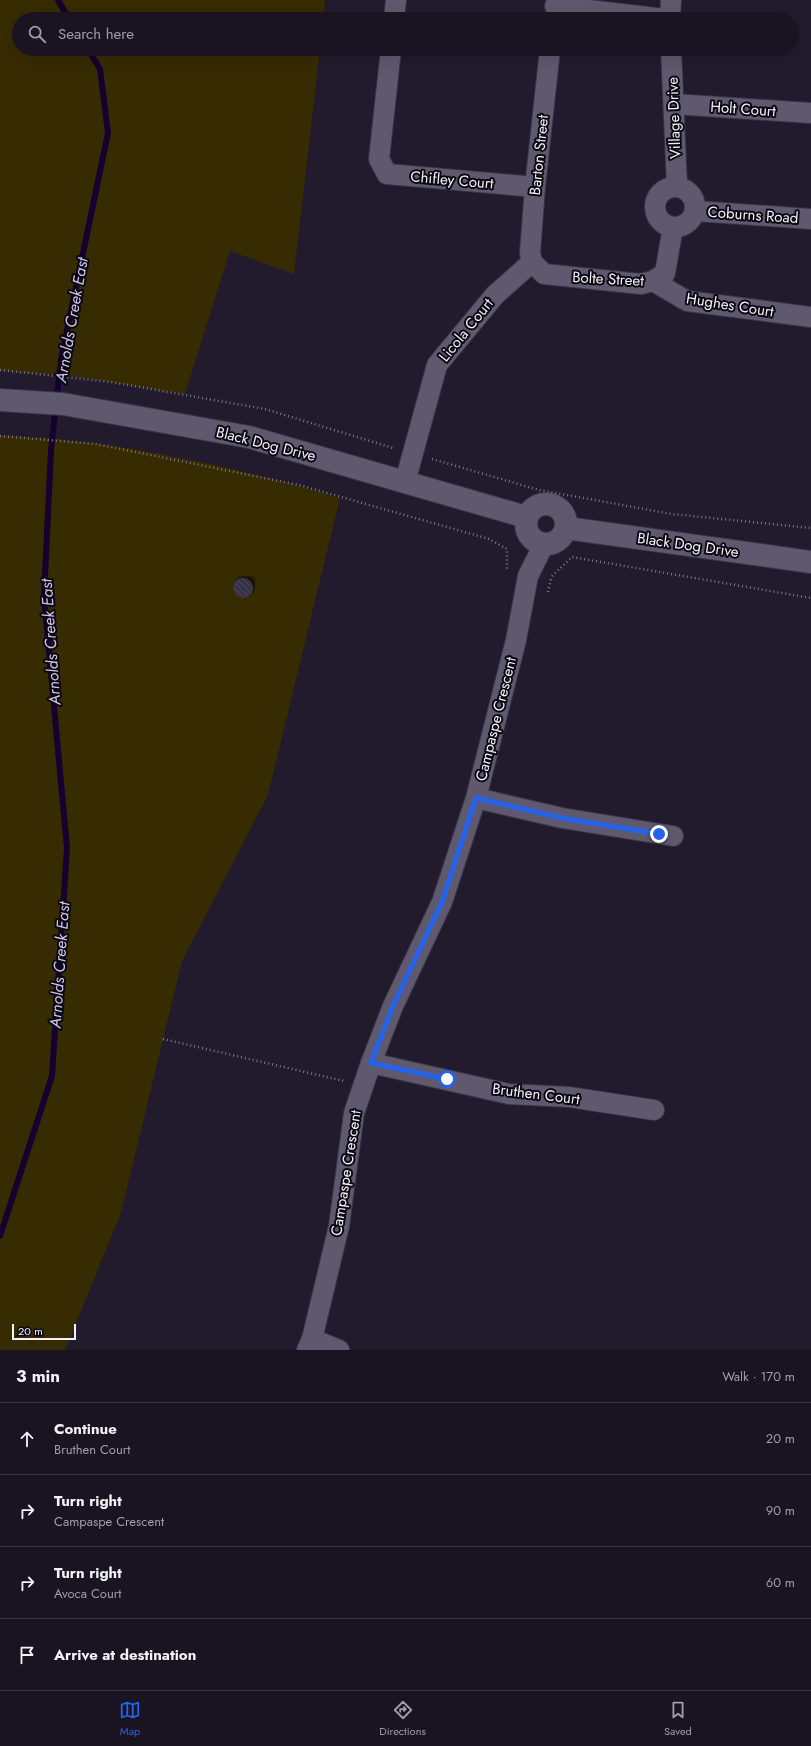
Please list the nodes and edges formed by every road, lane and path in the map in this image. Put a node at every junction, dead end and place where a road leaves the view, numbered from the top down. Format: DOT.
graph roads {
  1 [pos="396,0"];
  2 [pos="670,0"];
  3 [pos="555,8"];
  4 [pos="395,12"];
  5 [pos="595,12"];
  6 [pos="670,12"];
  7 [pos="390,56"];
  8 [pos="549,56"];
  9 [pos="671,56"];
  10 [pos="674,104"];
  11 [pos="811,113"];
  12 [pos="677,186"];
  13 [pos="535,187"];
  14 [pos="696,211"];
  15 [pos="811,219"];
  16 [pos="673,227"];
  17 [pos="532,262"];
  18 [pos="653,281"];
  19 [pos="811,317"];
  20 [pos="0,370"];
  21 [pos="9,400"];
  22 [pos="0,436"];
  23 [pos="413,454"];
  24 [pos="405,482"];
  25 [pos="526,517"];
  26 [pos="566,528"];
  27 [pos="811,528"];
  28 [pos="544,544"];
  29 [pos="811,562"];
  30 [pos="528,576"];
  31 [pos="811,598"];
  32 [pos="476,798"];
  33 [pos="673,836"];
  34 [pos="163,1039"];
  35 [pos="371,1063"];
  36 [pos="363,1086"];
  37 [pos="654,1110"];
  38 [pos="310,1344"];
  39 [pos="339,1350"];
  1 -- 4 [label="street"];
  2 -- 6 [label="street"];
  3 -- 5 [label="street"];
  7 -- 13 [label="street, Chifley Court"];
  8 -- 13 [label="street, Barton Street"];
  9 -- 10 [label="street, Village Drive"];
  10 -- 11 [label="street, Holt Court"];
  10 -- 12 [label="street, Village Drive"];
  12 -- 14 [label="street"];
  12 -- 16 [label="street"];
  13 -- 17 [label="street, Barton Street"];
  14 -- 15 [label="street, Coburns Road"];
  14 -- 16 [label="street"];
  16 -- 18 [label="street, Bolte Street"];
  17 -- 18 [label="street, Bolte Street"];
  17 -- 23 [label="street, Licola Court"];
  18 -- 19 [label="street, Hughes Court"];
  20 -- 23 [label="path"];
  21 -- 24 [label="street, Black Dog Drive"];
  22 -- 30 [label="path"];
  23 -- 24 [label="street, Licola Court"];
  23 -- 27 [label="path"];
  24 -- 25 [label="street, Black Dog Drive"];
  25 -- 26 [label="street"];
  25 -- 28 [label="street"];
  26 -- 28 [label="street"];
  26 -- 29 [label="street, Black Dog Drive"];
  28 -- 30 [label="street, Campaspe Crescent"];
  30 -- 31 [label="path"];
  30 -- 32 [label="street, Campaspe Crescent"];
  32 -- 33 [label="street"];
  32 -- 35 [label="street, Campaspe Crescent"];
  34 -- 36 [label="path"];
  35 -- 36 [label="street, Campaspe Crescent"];
  35 -- 37 [label="street, Bruthen Court"];
  36 -- 38 [label="street, Campaspe Crescent"];
  38 -- 39 [label="street"];
}
